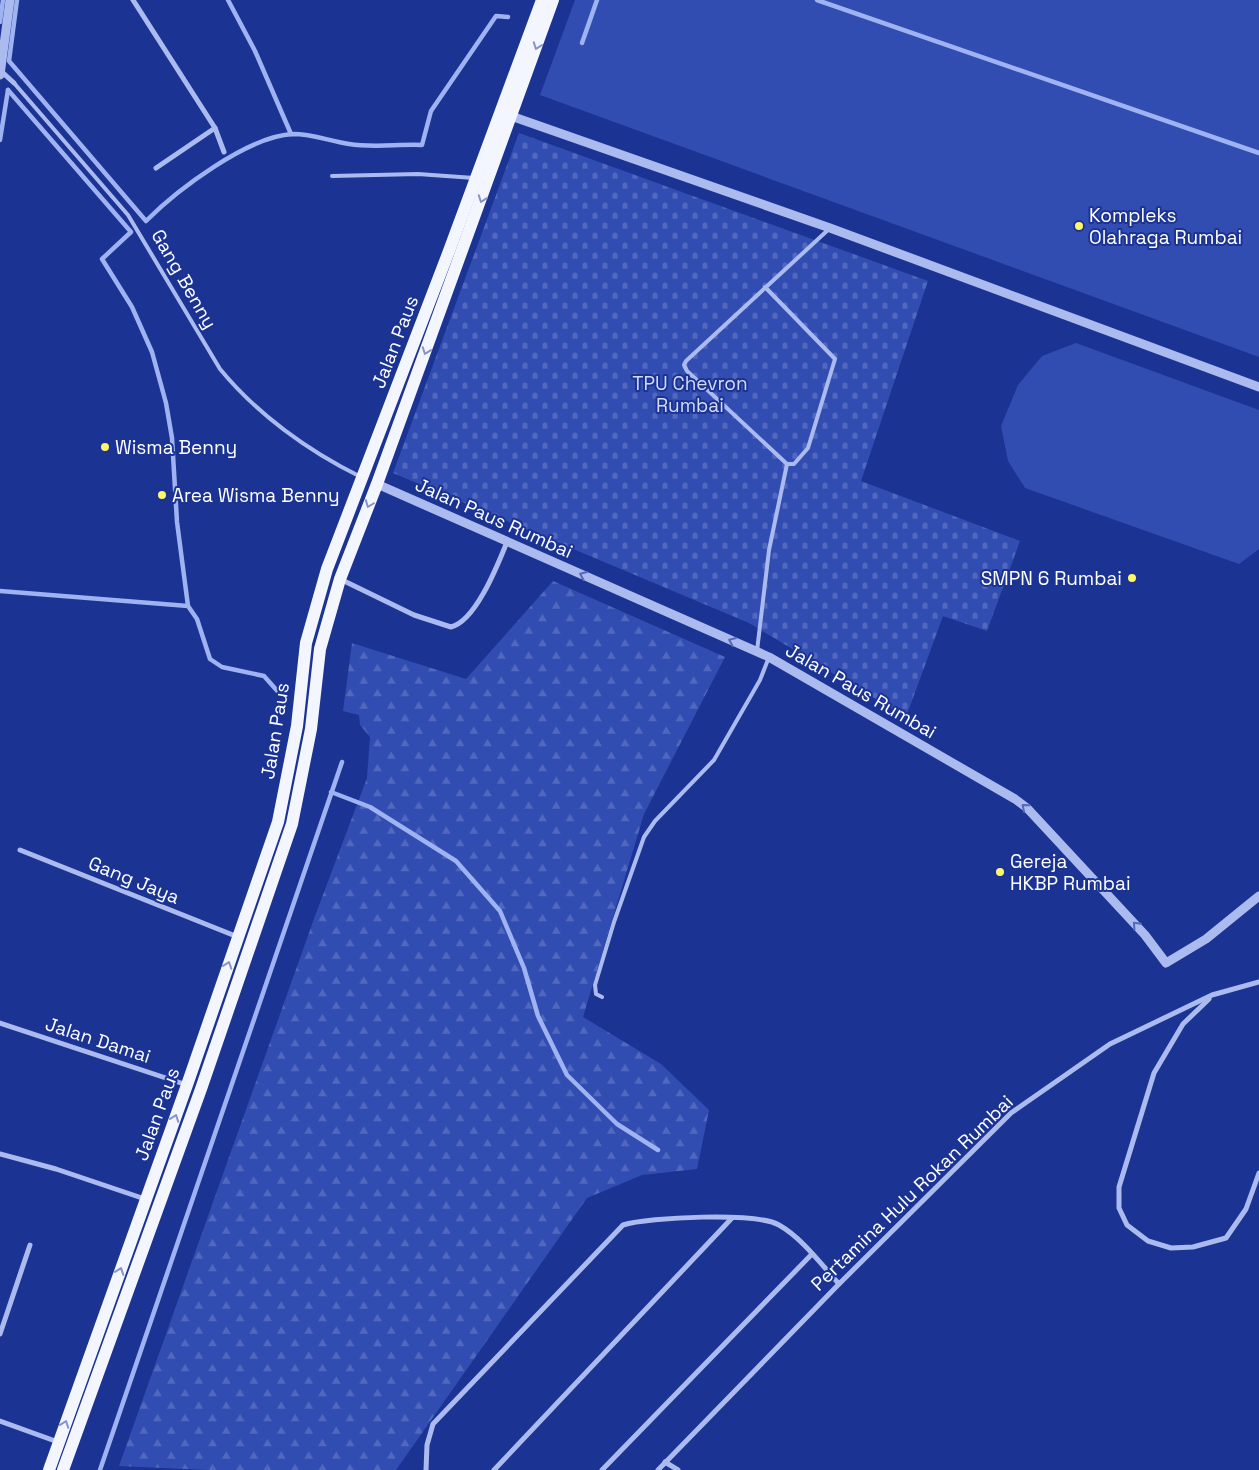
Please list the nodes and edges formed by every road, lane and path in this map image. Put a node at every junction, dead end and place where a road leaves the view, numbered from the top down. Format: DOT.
graph roads {
  1 [pos="10,0"];
  2 [pos="133,0"];
  3 [pos="542,0"];
  4 [pos="553,0"];
  5 [pos="0,73"];
  6 [pos="14,83"];
  7 [pos="506,115"];
  8 [pos="214,128"];
  9 [pos="224,152"];
  10 [pos="156,168"];
  11 [pos="332,176"];
  12 [pos="476,179"];
  13 [pos="830,228"];
  14 [pos="765,287"];
  15 [pos="1259,387"];
  16 [pos="787,464"];
  17 [pos="362,478"];
  18 [pos="377,484"];
  19 [pos="507,542"];
  20 [pos="340,579"];
  21 [pos="756,652"];
  22 [pos="768,657"];
  23 [pos="20,850"];
  24 [pos="1259,896"];
  25 [pos="238,937"];
  26 [pos="1257,982"];
  27 [pos="1212,995"];
  28 [pos="602,997"];
  29 [pos="0,1023"];
  30 [pos="187,1085"];
  31 [pos="0,1154"];
  32 [pos="1259,1173"];
  33 [pos="146,1199"];
  34 [pos="732,1218"];
  35 [pos="30,1245"];
  36 [pos="812,1254"];
  37 [pos="839,1284"];
  38 [pos="0,1334"];
  39 [pos="0,1421"];
  40 [pos="58,1442"];
  41 [pos="665,1462"];
  42 [pos="48,1470"];
  43 [pos="63,1470"];
  44 [pos="426,1470"];
  45 [pos="494,1470"];
  46 [pos="602,1470"];
  47 [pos="658,1470"];
  48 [pos="678,1470"];
  1 -- 5 [label="street"];
  2 -- 8 [label="street"];
  3 -- 7 [label="main road, Jalan Paus"];
  4 -- 7 [label="main road, Jalan Paus, one-way"];
  5 -- 6 [label="street, Gang Benny"];
  6 -- 17 [label="lane, Gang Benny"];
  7 -- 12 [label="main road, Jalan Paus"];
  7 -- 13 [label="street"];
  7 -- 18 [label="main road, Jalan Paus, one-way"];
  8 -- 9 [label="street"];
  8 -- 10 [label="street"];
  11 -- 12 [label="lane"];
  12 -- 17 [label="main road, Jalan Paus"];
  13 -- 14 [label="lane"];
  13 -- 15 [label="street"];
  14 -- 16 [label="lane"];
  14 -- 16 [label="lane"];
  16 -- 21 [label="lane"];
  17 -- 25 [label="main road, Jalan Paus"];
  18 -- 19 [label="street, Jalan Paus Rumbai"];
  18 -- 20 [label="main road, Jalan Paus, one-way"];
  19 -- 20 [label="street"];
  21 -- 19 [label="street, Jalan Paus Rumbai, one-way"];
  20 -- 43 [label="main road, Jalan Paus"];
  21 -- 22 [label="street, Jalan Paus Rumbai"];
  24 -- 22 [label="street, Jalan Paus Rumbai, one-way"];
  22 -- 28 [label="lane"];
  23 -- 25 [label="street, Gang Jaya"];
  30 -- 25 [label="main road, Jalan Paus, one-way"];
  26 -- 27 [label="street, Pertamina Hulu Rokan Rumbai"];
  27 -- 32 [label="street"];
  27 -- 37 [label="street, Pertamina Hulu Rokan Rumbai"];
  29 -- 30 [label="street, Jalan Damai"];
  33 -- 30 [label="main road, Jalan Paus, one-way"];
  31 -- 33 [label="street"];
  40 -- 33 [label="main road, Jalan Paus, one-way"];
  34 -- 36 [label="street"];
  34 -- 44 [label="street"];
  34 -- 45 [label="street"];
  35 -- 38 [label="street"];
  36 -- 37 [label="street"];
  36 -- 46 [label="street"];
  37 -- 41 [label="street, Pertamina Hulu Rokan Rumbai"];
  39 -- 40 [label="street"];
  40 -- 42 [label="main road, Jalan Paus"];
  41 -- 47 [label="street, Pertamina Hulu Rokan Rumbai"];
  41 -- 48 [label="street"];
}
